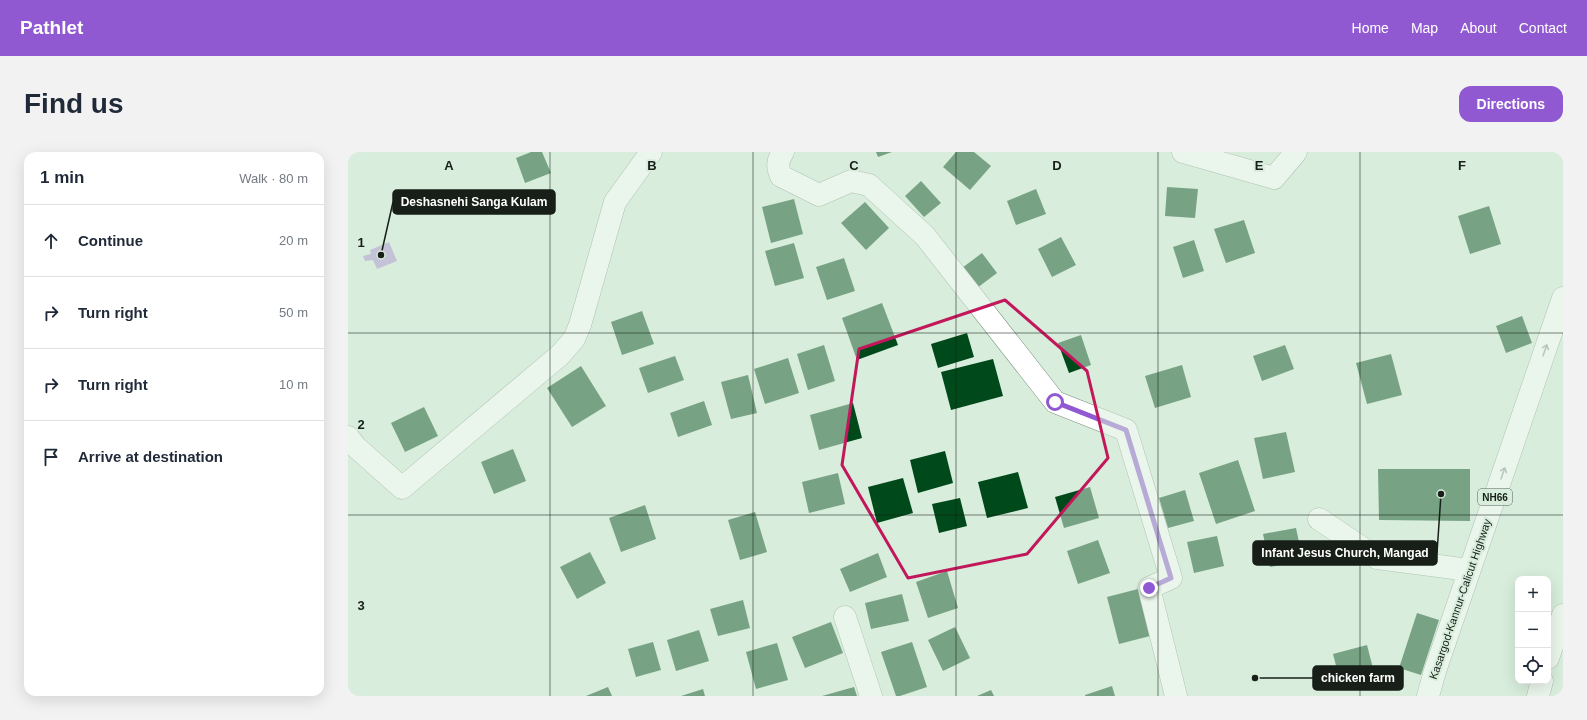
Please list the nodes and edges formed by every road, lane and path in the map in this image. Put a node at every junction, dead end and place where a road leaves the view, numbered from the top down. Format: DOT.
graph roads {
  1 [pos="651,152"];
  2 [pos="783,152"];
  3 [pos="1183,152"];
  4 [pos="1296,152"];
  5 [pos="1563,298"];
  6 [pos="348,438"];
  7 [pos="1319,519"];
  8 [pos="1469,570"];
  9 [pos="1563,615"];
  10 [pos="845,617"];
  11 [pos="1551,649"];
  12 [pos="1541,684"];
  13 [pos="871,696"];
  14 [pos="1176,696"];
  15 [pos="1428,696"];
  16 [pos="1538,696"];
  1 -- 6 [label="main road"];
  2 -- 14 [label="main road"];
  3 -- 4 [label="main road"];
  8 -- 5 [label="main road, Kasargod-Kannur-Calicut Highway / NH66, one-way"];
  7 -- 8 [label="main road"];
  8 -- 15 [label="main road, Kasargod-Kannur-Calicut Highway / NH66"];
  9 -- 11 [label="main road"];
  10 -- 13 [label="main road"];
  12 -- 16 [label="main road"];
}
